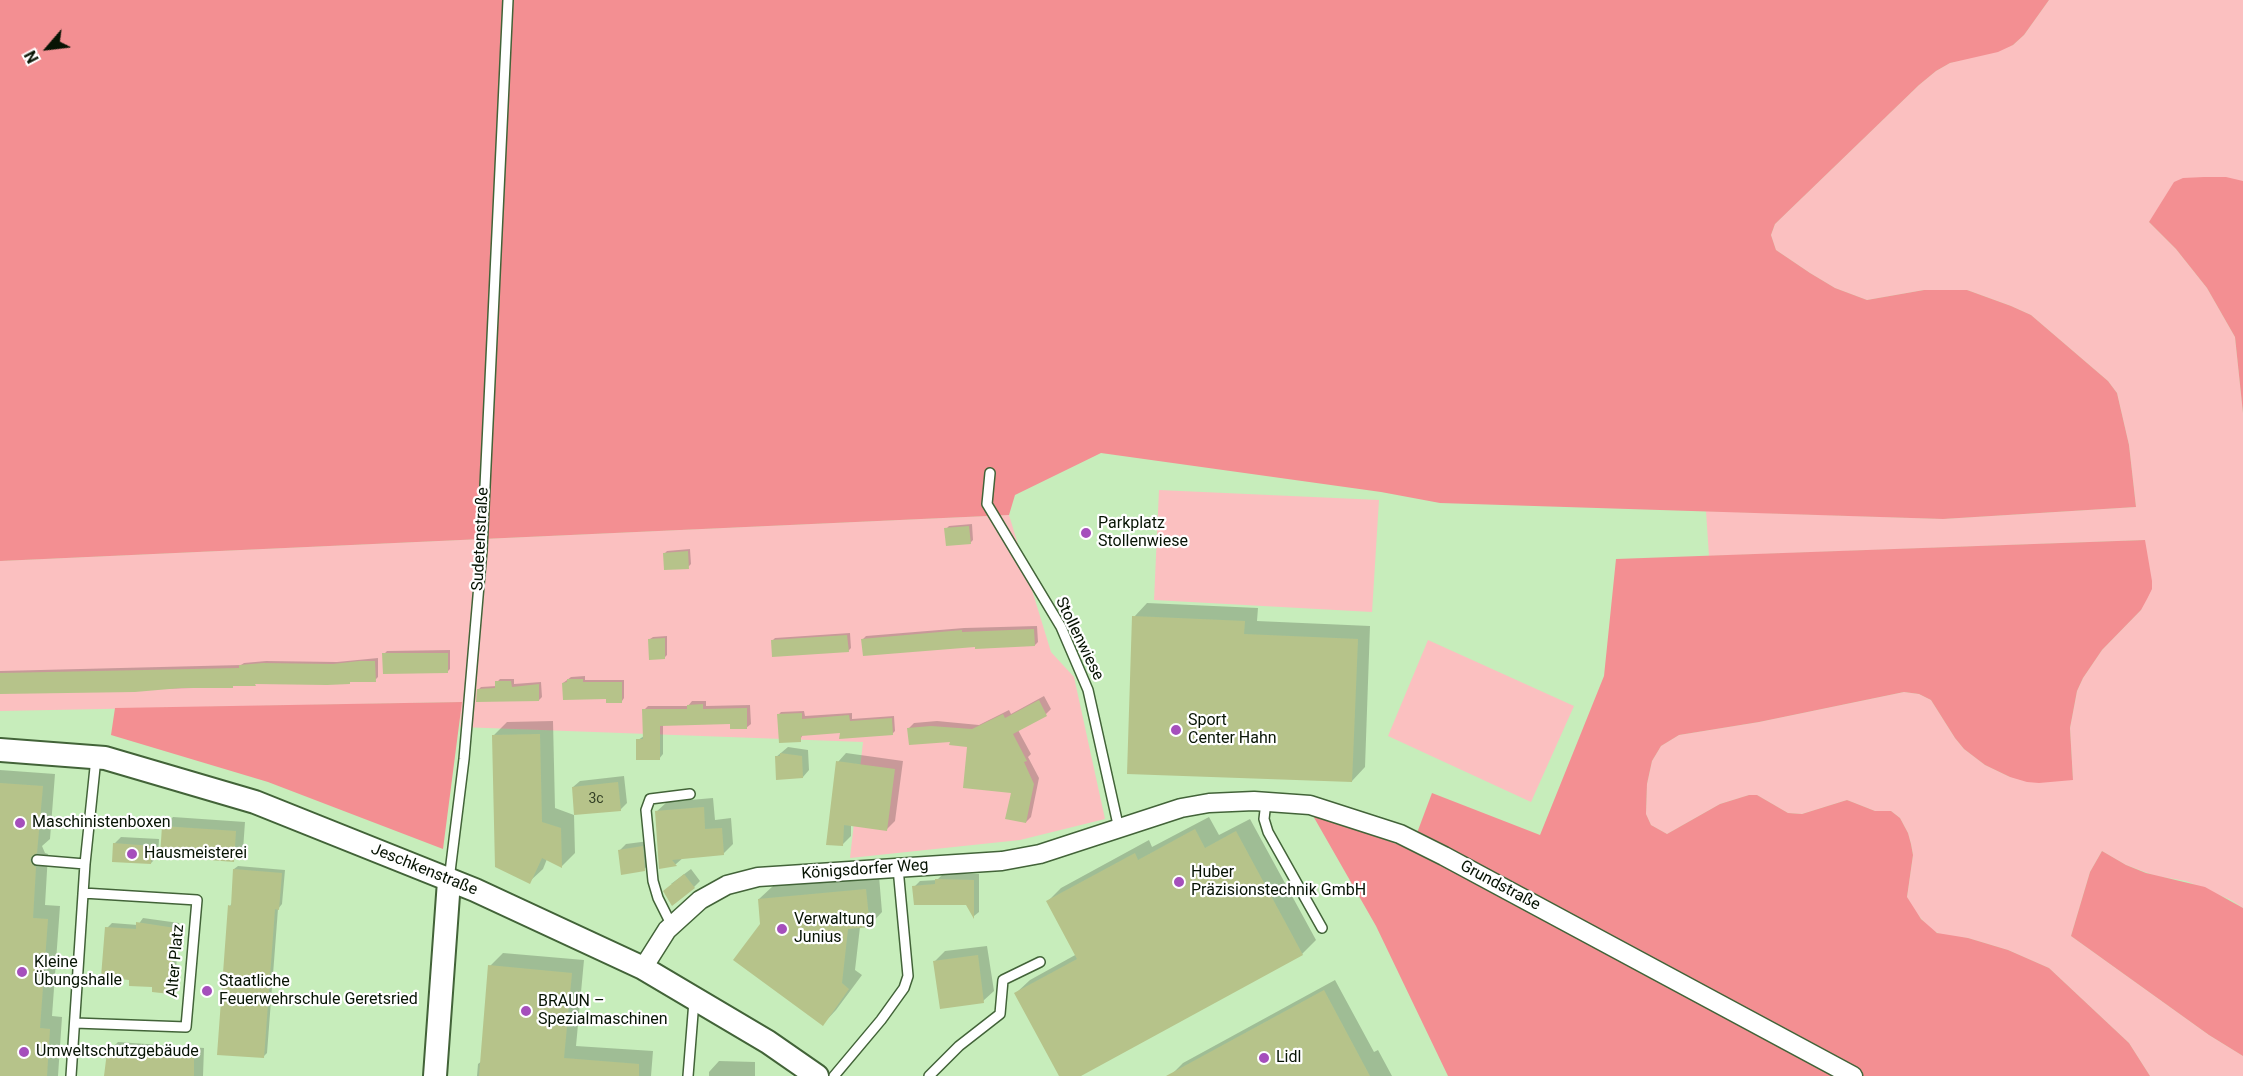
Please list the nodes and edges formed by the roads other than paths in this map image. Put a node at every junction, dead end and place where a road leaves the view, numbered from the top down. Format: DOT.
graph roads {
  1 [pos="508,0"];
  2 [pos="990,473"];
  3 [pos="0,750"];
  4 [pos="96,758"];
  5 [pos="690,795"];
  6 [pos="1266,802"];
  7 [pos="1119,829"];
  8 [pos="37,860"];
  9 [pos="86,864"];
  10 [pos="897,868"];
  11 [pos="449,880"];
  12 [pos="83,893"];
  13 [pos="672,926"];
  14 [pos="1322,928"];
  15 [pos="1040,962"];
  16 [pos="643,968"];
  17 [pos="694,998"];
  18 [pos="75,1023"];
  19 [pos="72,1076"];
  20 [pos="435,1076"];
  21 [pos="688,1076"];
  22 [pos="817,1076"];
  23 [pos="834,1076"];
  24 [pos="929,1076"];
  25 [pos="1853,1076"];
  1 -- 11 [label="lane, Sudetenstraße"];
  2 -- 7 [label="lane, Stollenwiese"];
  3 -- 4 [label="street, Jeschkenstraße"];
  4 -- 9 [label="lane"];
  4 -- 11 [label="street, Jeschkenstraße"];
  5 -- 13 [label="lane"];
  6 -- 7 [label="street, Grundstraße"];
  6 -- 14 [label="lane"];
  6 -- 25 [label="street, Grundstraße"];
  7 -- 10 [label="street, Königsdorfer Weg"];
  8 -- 9 [label="lane"];
  9 -- 12 [label="lane"];
  10 -- 13 [label="street, Königsdorfer Weg"];
  10 -- 23 [label="lane"];
  11 -- 16 [label="street, Jeschkenstraße"];
  11 -- 20 [label="street, Sudetenstraße"];
  12 -- 18 [label="lane"];
  12 -- 18 [label="lane, Alter Platz"];
  13 -- 16 [label="street, Königsdorfer Weg"];
  15 -- 24 [label="lane"];
  16 -- 17 [label="street, Jeschkenstraße"];
  17 -- 21 [label="lane"];
  17 -- 22 [label="street, Jeschkenstraße"];
  18 -- 19 [label="lane"];
}
